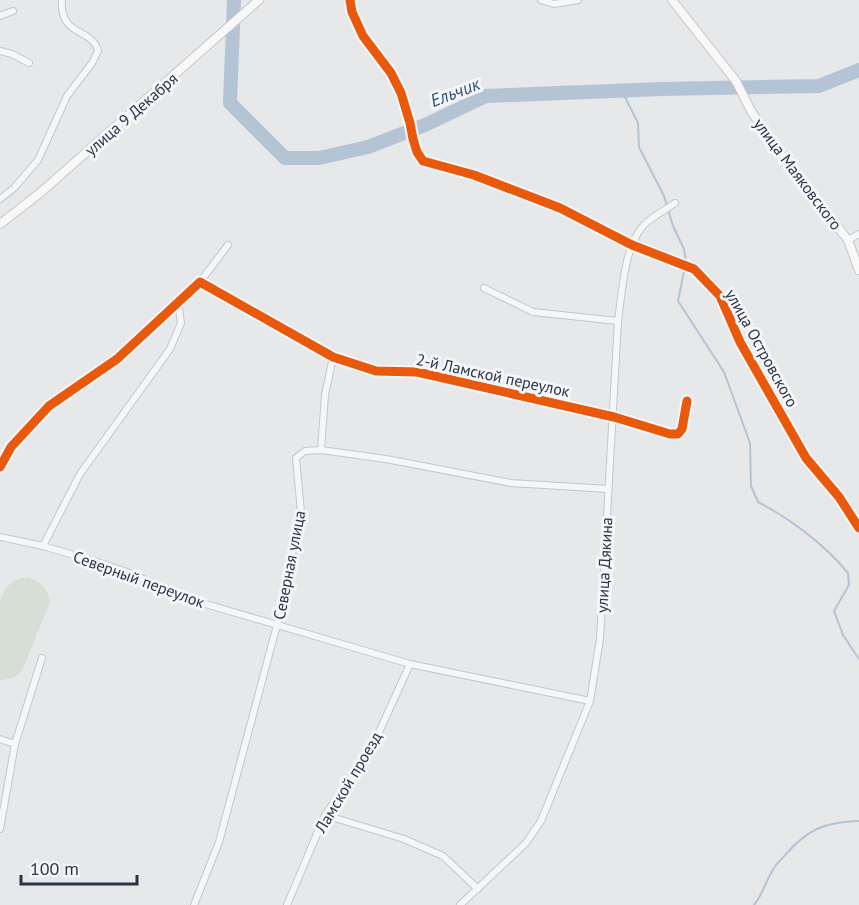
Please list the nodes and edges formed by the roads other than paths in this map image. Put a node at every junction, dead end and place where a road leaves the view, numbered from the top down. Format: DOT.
graph roads {
  1 [pos="260,0"];
  2 [pos="350,0"];
  3 [pos="541,0"];
  4 [pos="578,0"];
  5 [pos="672,0"];
  6 [pos="61,1"];
  7 [pos="13,12"];
  8 [pos="0,16"];
  9 [pos="0,51"];
  10 [pos="29,63"];
  11 [pos="0,199"];
  12 [pos="675,203"];
  13 [pos="0,224"];
  14 [pos="859,234"];
  15 [pos="848,240"];
  16 [pos="228,245"];
  17 [pos="632,245"];
  18 [pos="859,270"];
  19 [pos="200,282"];
  20 [pos="484,288"];
  21 [pos="178,301"];
  22 [pos="618,321"];
  23 [pos="333,357"];
  24 [pos="687,401"];
  25 [pos="614,417"];
  26 [pos="321,450"];
  27 [pos="0,467"];
  28 [pos="608,489"];
  29 [pos="859,528"];
  30 [pos="0,537"];
  31 [pos="42,546"];
  32 [pos="277,625"];
  33 [pos="42,658"];
  34 [pos="410,664"];
  35 [pos="591,701"];
  36 [pos="0,739"];
  37 [pos="15,744"];
  38 [pos="325,815"];
  39 [pos="0,829"];
  40 [pos="478,889"];
  41 [pos="194,905"];
  42 [pos="287,905"];
  43 [pos="460,905"];
  1 -- 13 [label="main road, улица 9 Декабря"];
  2 -- 17 [label="street, улица Островского"];
  3 -- 4 [label="street"];
  5 -- 15 [label="main road, улица Маяковского"];
  6 -- 11 [label="street"];
  7 -- 8 [label="street"];
  9 -- 10 [label="street"];
  12 -- 17 [label="street, улица Дякина"];
  14 -- 15 [label="street"];
  15 -- 18 [label="main road, улица Маяковского"];
  16 -- 19 [label="street"];
  17 -- 22 [label="street, улица Дякина"];
  17 -- 29 [label="street, улица Островского"];
  19 -- 21 [label="street"];
  19 -- 23 [label="street, 2-й Ламской переулок"];
  20 -- 22 [label="street"];
  21 -- 27 [label="street"];
  21 -- 31 [label="street"];
  22 -- 25 [label="street, улица Дякина"];
  23 -- 25 [label="street, 2-й Ламской переулок"];
  23 -- 26 [label="street"];
  24 -- 25 [label="street, 2-й Ламской переулок"];
  25 -- 28 [label="street, улица Дякина"];
  26 -- 28 [label="street"];
  26 -- 32 [label="street, Северная улица"];
  28 -- 35 [label="street, улица Дякина"];
  30 -- 31 [label="street, Северный переулок"];
  31 -- 32 [label="street, Северный переулок"];
  32 -- 34 [label="street, Северный переулок"];
  32 -- 41 [label="street, Северная улица"];
  33 -- 37 [label="street"];
  34 -- 35 [label="street"];
  34 -- 38 [label="street, Ламской проезд"];
  35 -- 40 [label="street, улица Дякина"];
  36 -- 37 [label="street"];
  37 -- 39 [label="street"];
  38 -- 40 [label="street"];
  38 -- 42 [label="street, Ламской проезд"];
  40 -- 43 [label="street, улица Дякина"];
}
